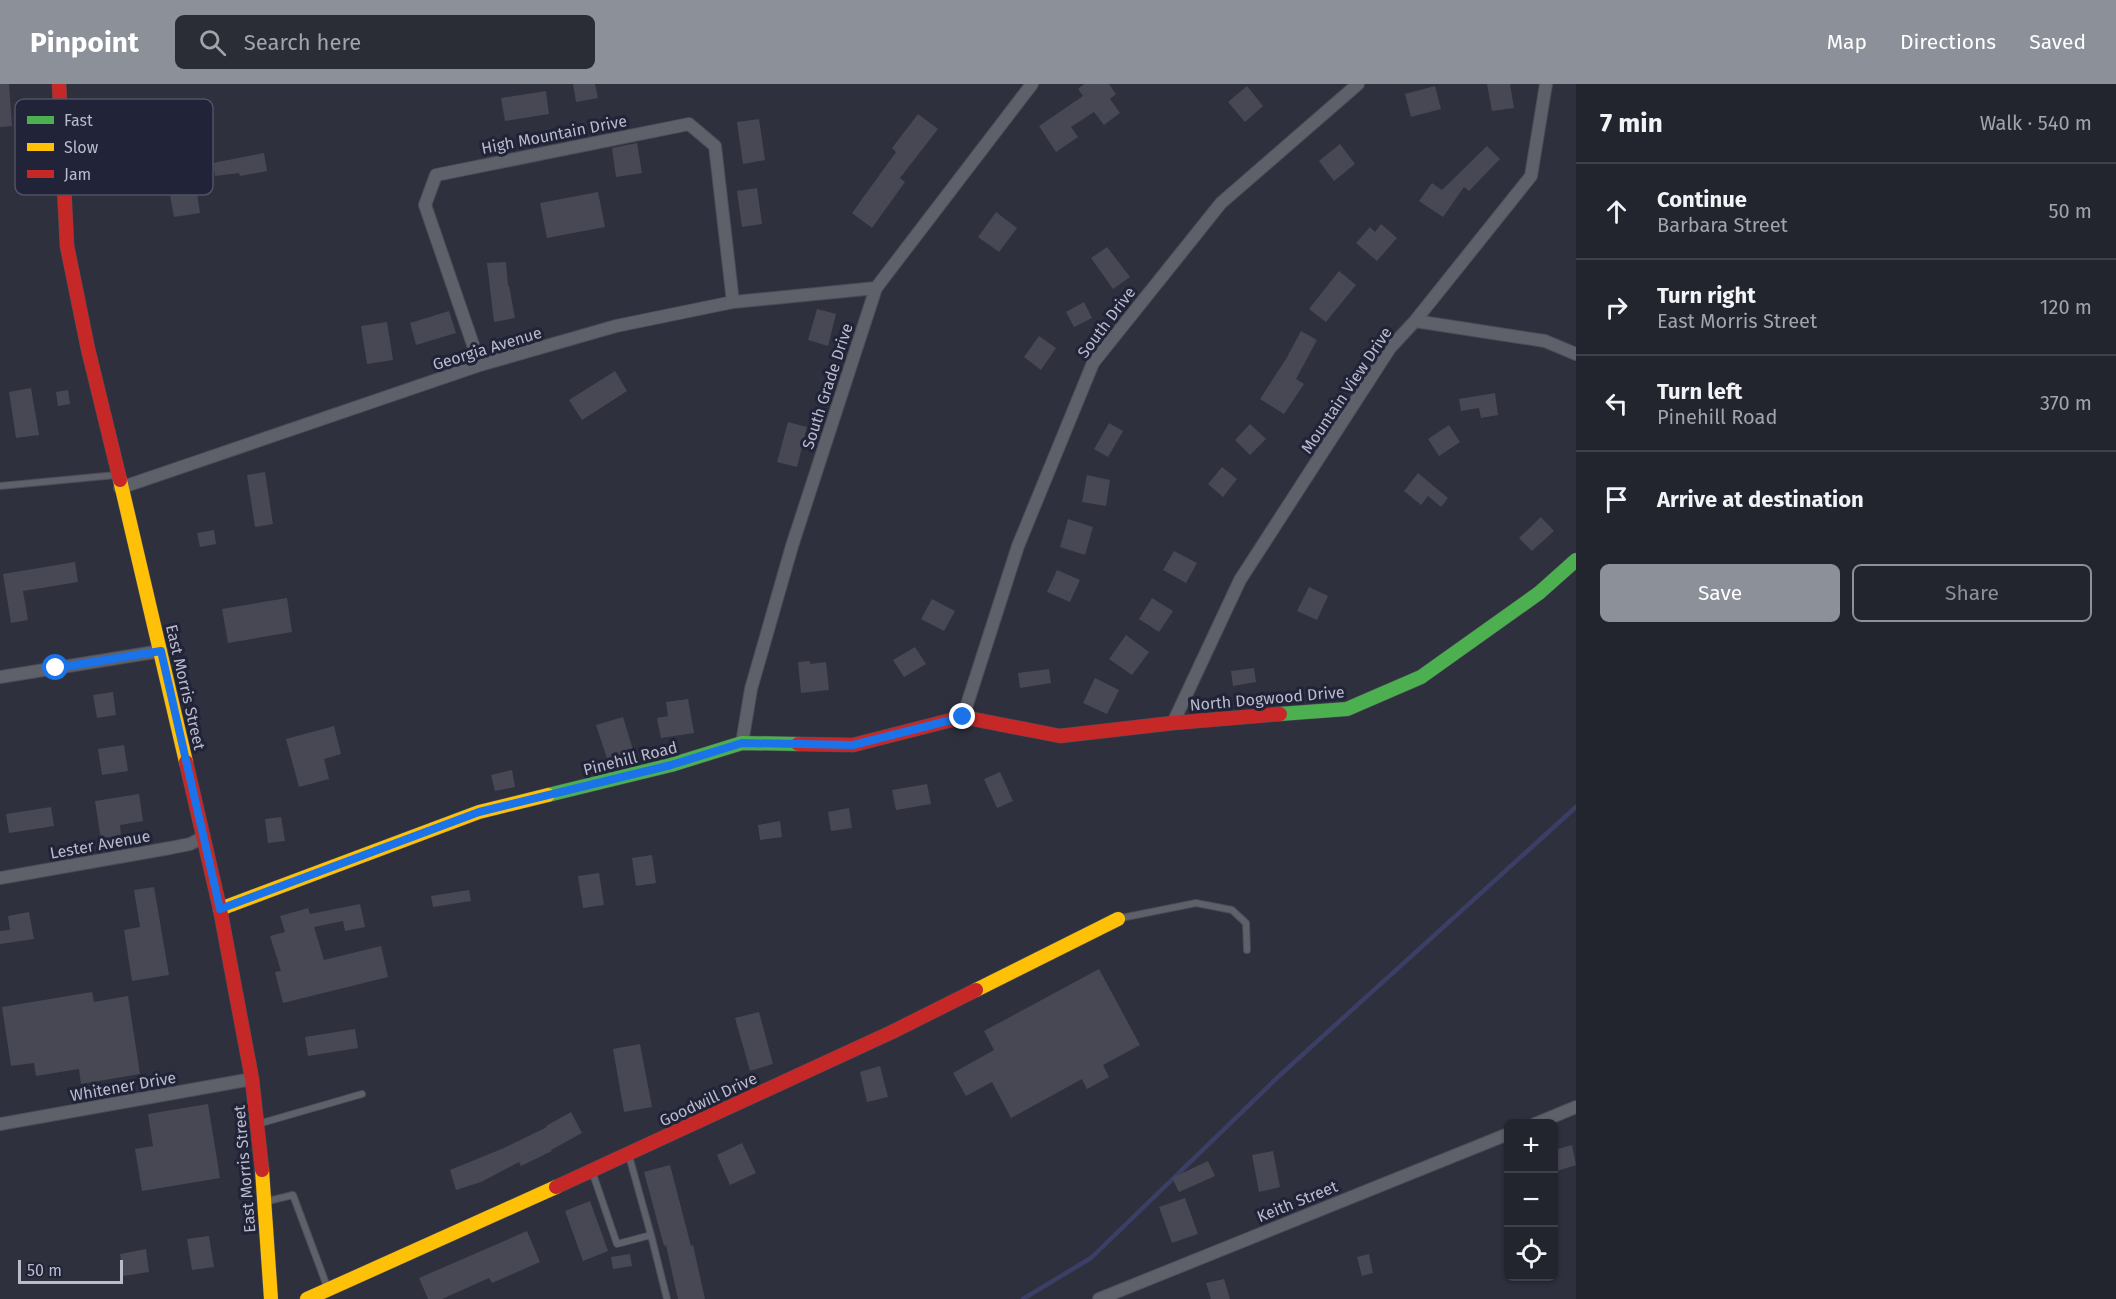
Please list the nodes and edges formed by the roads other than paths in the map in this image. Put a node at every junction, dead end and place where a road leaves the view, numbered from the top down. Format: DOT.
graph roads {
  1 [pos="59,84"];
  2 [pos="1032,84"];
  3 [pos="1358,84"];
  4 [pos="1546,84"];
  5 [pos="60,99"];
  6 [pos="64,195"];
  7 [pos="876,288"];
  8 [pos="733,302"];
  9 [pos="1415,321"];
  10 [pos="1576,354"];
  11 [pos="480,365"];
  12 [pos="118,481"];
  13 [pos="0,486"];
  14 [pos="1576,560"];
  15 [pos="161,651"];
  16 [pos="0,677"];
  17 [pos="963,717"];
  18 [pos="1173,723"];
  19 [pos="1060,736"];
  20 [pos="742,743"];
  21 [pos="204,837"];
  22 [pos="0,878"];
  23 [pos="220,909"];
  24 [pos="1118,919"];
  25 [pos="1247,950"];
  26 [pos="252,1079"];
  27 [pos="362,1094"];
  28 [pos="1576,1107"];
  29 [pos="1547,1119"];
  30 [pos="0,1124"];
  31 [pos="257,1124"];
  32 [pos="1504,1136"];
  33 [pos="628,1154"];
  34 [pos="591,1171"];
  35 [pos="265,1201"];
  36 [pos="651,1235"];
  37 [pos="328,1290"];
  38 [pos="271,1299"];
  39 [pos="307,1299"];
  40 [pos="667,1299"];
  41 [pos="1099,1299"];
  1 -- 5 [label="street, East Morris Street"];
  2 -- 7 [label="street, South Grade Drive"];
  3 -- 17 [label="street, South Drive"];
  4 -- 9 [label="street, Mountain View Drive"];
  6 -- 12 [label="street, East Morris Street"];
  7 -- 8 [label="street, Georgia Avenue"];
  7 -- 20 [label="street, South Grade Drive"];
  8 -- 11 [label="street, Georgia Avenue"];
  8 -- 11 [label="street, High Mountain Drive"];
  9 -- 10 [label="street"];
  9 -- 18 [label="street, Mountain View Drive"];
  11 -- 12 [label="street, Georgia Avenue"];
  12 -- 13 [label="lane"];
  12 -- 15 [label="street, East Morris Street"];
  14 -- 18 [label="street, North Dogwood Drive"];
  15 -- 16 [label="street"];
  15 -- 21 [label="street, East Morris Street"];
  17 -- 19 [label="street, Pinehill Road"];
  17 -- 20 [label="street, Pinehill Road"];
  18 -- 19 [label="street, North Dogwood Drive"];
  20 -- 23 [label="street, Pinehill Road"];
  21 -- 22 [label="street, Lester Avenue"];
  21 -- 23 [label="street, East Morris Street"];
  23 -- 26 [label="street, East Morris Street"];
  24 -- 25 [label="lane"];
  24 -- 33 [label="street, Goodwill Drive"];
  26 -- 30 [label="street, Whitener Drive"];
  26 -- 31 [label="street, East Morris Street"];
  27 -- 31 [label="lane"];
  28 -- 29 [label="street"];
  31 -- 35 [label="street, East Morris Street"];
  32 -- 41 [label="street, Keith Street"];
  33 -- 34 [label="street, Goodwill Drive"];
  33 -- 36 [label="lane"];
  34 -- 36 [label="lane"];
  34 -- 37 [label="street, Goodwill Drive"];
  35 -- 37 [label="lane"];
  35 -- 38 [label="street, East Morris Street"];
  36 -- 40 [label="lane"];
  37 -- 39 [label="street, Goodwill Drive"];
}
